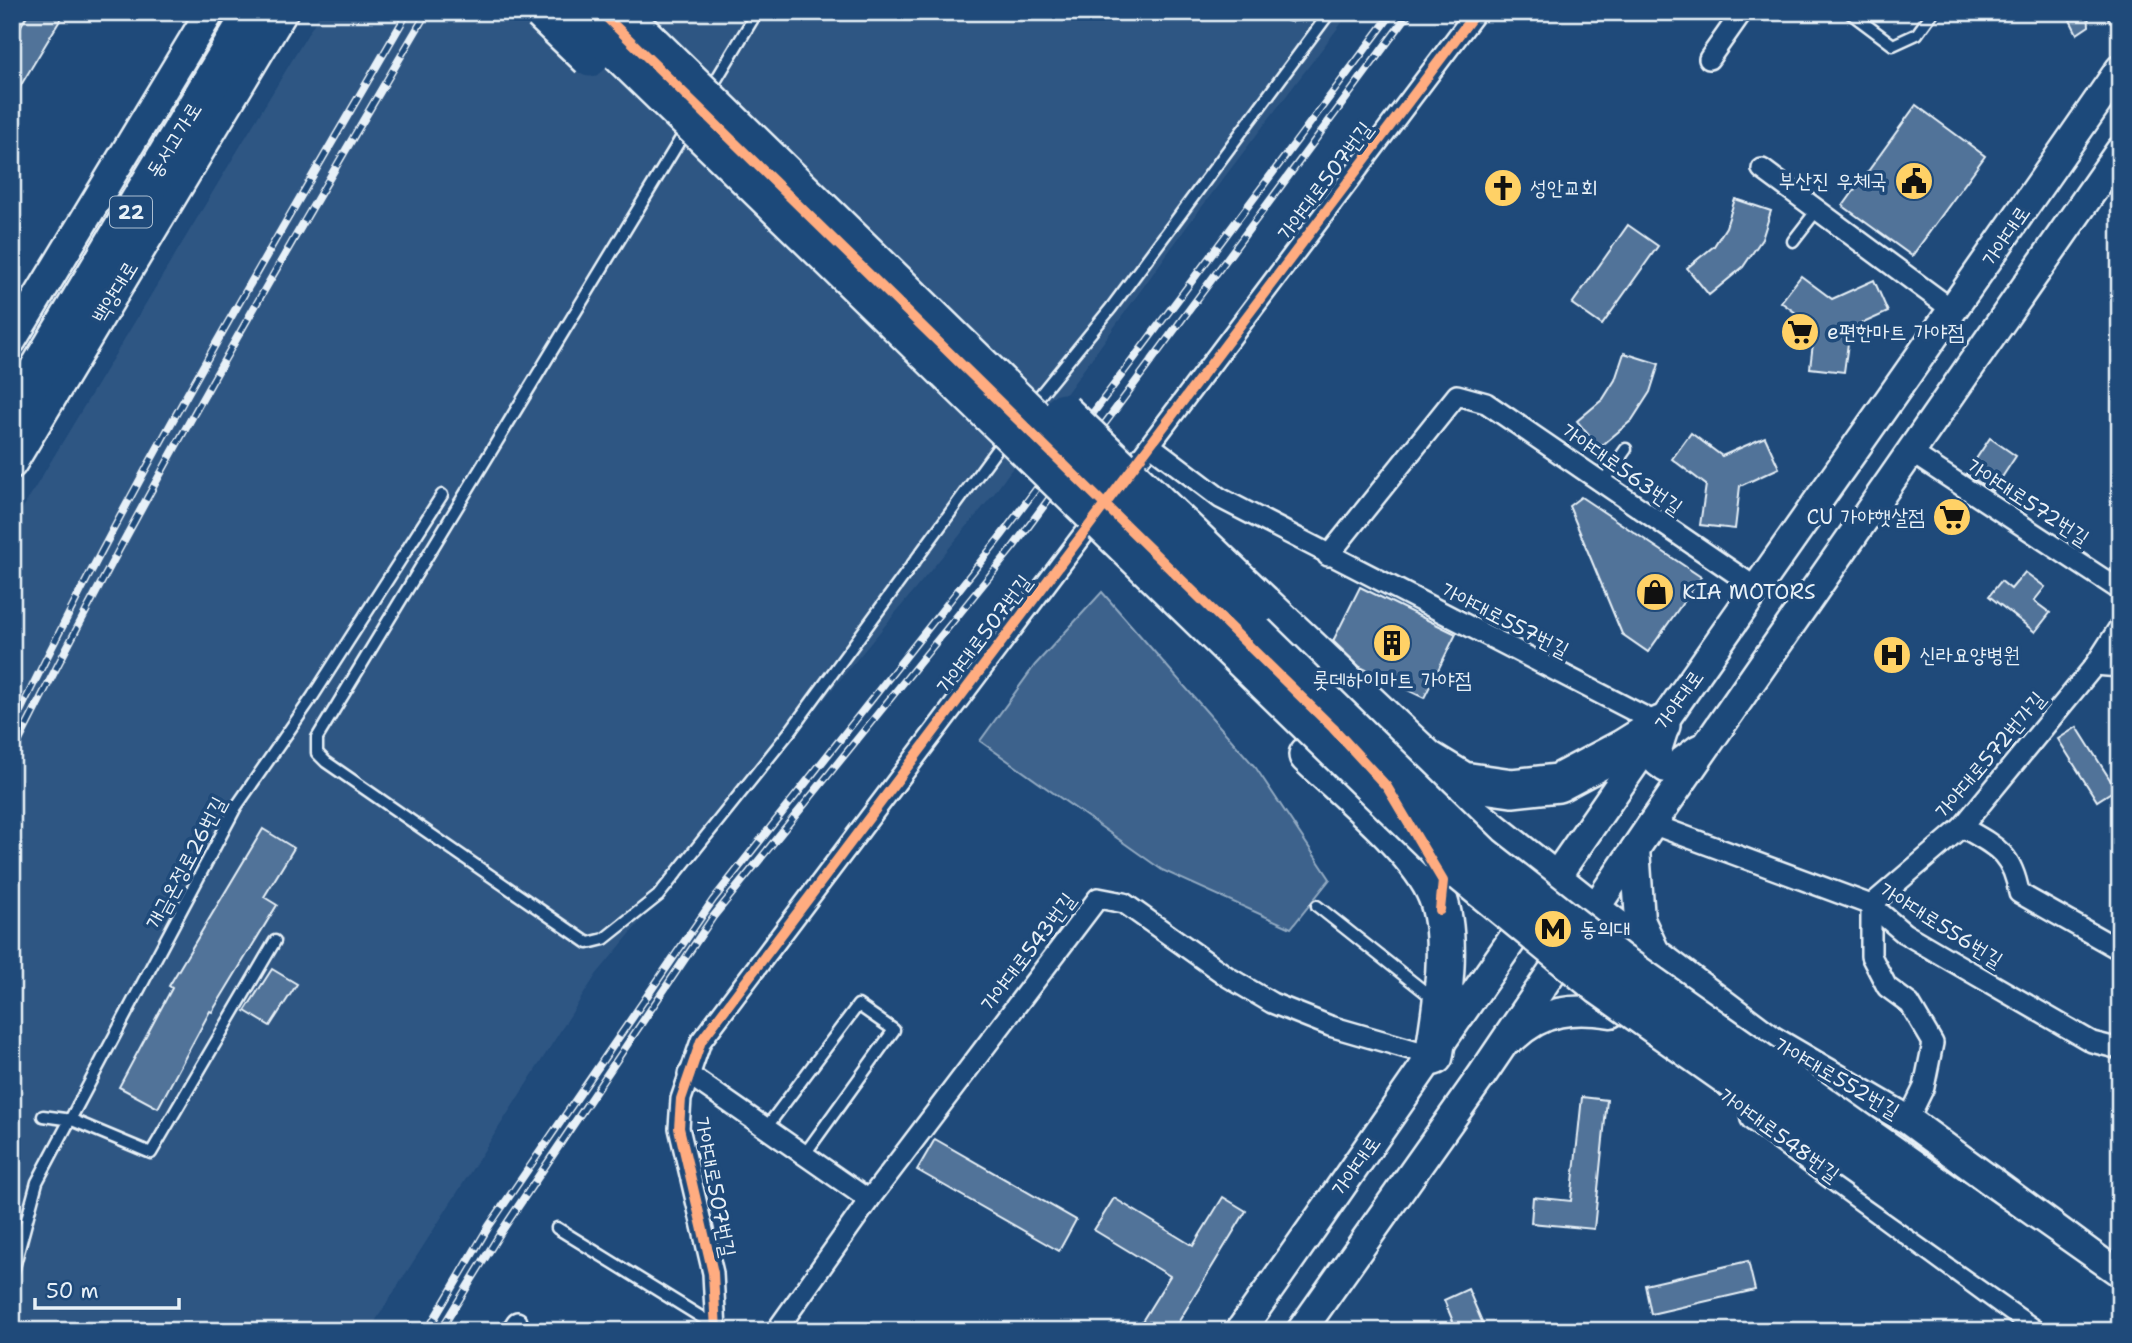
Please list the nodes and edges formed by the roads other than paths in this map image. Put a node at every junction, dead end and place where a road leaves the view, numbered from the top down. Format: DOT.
graph roads {
  1 [pos="210,12"];
  2 [pos="223,12"];
  3 [pos="253,12"];
  4 [pos="283,12"];
  5 [pos="542,12"];
  6 [pos="577,12"];
  7 [pos="619,12"];
  8 [pos="648,12"];
  9 [pos="757,12"];
  10 [pos="1284,12"];
  11 [pos="1316,12"];
  12 [pos="1330,12"];
  13 [pos="1476,12"];
  14 [pos="1742,12"];
  15 [pos="1849,12"];
  16 [pos="1933,12"];
  17 [pos="1709,59"];
  18 [pos="2120,69"];
  19 [pos="2120,151"];
  20 [pos="1762,169"];
  21 [pos="1817,210"];
  22 [pos="1793,241"];
  23 [pos="1954,312"];
  24 [pos="12,340"];
  25 [pos="17,391"];
  26 [pos="12,428"];
  27 [pos="1150,445"];
  28 [pos="1626,449"];
  29 [pos="1912,453"];
  30 [pos="12,464"];
  31 [pos="1602,483"];
  32 [pos="442,495"];
  33 [pos="1328,556"];
  34 [pos="1758,589"];
  35 [pos="2120,590"];
  36 [pos="2120,626"];
  37 [pos="2095,665"];
  38 [pos="2120,667"];
  39 [pos="1665,720"];
  40 [pos="1711,740"];
  41 [pos="1558,783"];
  42 [pos="1387,787"];
  43 [pos="1464,803"];
  44 [pos="1652,824"];
  45 [pos="1962,827"];
  46 [pos="1635,849"];
  47 [pos="1557,877"];
  48 [pos="1871,905"];
  49 [pos="1317,906"];
  50 [pos="1596,908"];
  51 [pos="1440,910"];
  52 [pos="1518,932"];
  53 [pos="275,941"];
  54 [pos="2120,950"];
  55 [pos="1655,953"];
  56 [pos="1553,969"];
  57 [pos="1442,1006"];
  58 [pos="1611,1013"];
  59 [pos="2120,1049"];
  60 [pos="1497,1053"];
  61 [pos="1434,1056"];
  62 [pos="688,1074"];
  63 [pos="43,1116"];
  64 [pos="72,1120"];
  65 [pos="1908,1120"];
  66 [pos="766,1128"];
  67 [pos="804,1155"];
  68 [pos="869,1200"];
  69 [pos="557,1228"];
  70 [pos="14,1263"];
  71 [pos="2117,1270"];
  72 [pos="12,1275"];
  73 [pos="2120,1315"];
  74 [pos="716,1328"];
  75 [pos="776,1331"];
  76 [pos="1240,1331"];
  77 [pos="1301,1331"];
  78 [pos="2046,1331"];
  79 [pos="2089,1331"];
  1 -- 24 [label="main road"];
  2 -- 25 [label="highway, 동서고가로 / 22"];
  3 -- 25 [label="highway, 동서고가로 / 22"];
  4 -- 30 [label="main road, 백양대로"];
  5 -- 51 [label="highway, bridge"];
  6 -- 79 [label="highway, bridge"];
  7 -- 73 [label="highway, bridge"];
  8 -- 41 [label="highway, bridge"];
  9 -- 12 [label="lane"];
  10 -- 11 [label="lane"];
  13 -- 27 [label="street, 가야대로507번길"];
  14 -- 17 [label="street"];
  15 -- 16 [label="lane"];
  18 -- 23 [label="main road, 가야대로"];
  19 -- 29 [label="main road"];
  20 -- 21 [label="street"];
  21 -- 22 [label="lane"];
  21 -- 23 [label="street"];
  23 -- 34 [label="main road, 가야대로"];
  25 -- 26 [label="highway"];
  27 -- 33 [label="street, 가야대로557번길"];
  27 -- 62 [label="street, 가야대로507번길"];
  28 -- 31 [label="lane"];
  29 -- 35 [label="street, 가야대로572번길"];
  29 -- 40 [label="main road"];
  31 -- 33 [label="street, 가야대로563번길"];
  31 -- 34 [label="street, 가야대로563번길"];
  32 -- 64 [label="lane, 개금온정로26번길"];
  33 -- 39 [label="street, 가야대로557번길"];
  34 -- 39 [label="main road, 가야대로"];
  36 -- 37 [label="street, 가야대로572번가길"];
  37 -- 38 [label="street"];
  37 -- 45 [label="street, 가야대로572번가길"];
  39 -- 40 [label="main road"];
  39 -- 41 [label="highway"];
  39 -- 47 [label="main road, 가야대로"];
  40 -- 44 [label="main road"];
  41 -- 43 [label="main road"];
  42 -- 43 [label="main road"];
  42 -- 51 [label="main road"];
  42 -- 52 [label="main road, 가야대로548번길"];
  43 -- 47 [label="main road, 가야대로552번길"];
  44 -- 46 [label="main road"];
  44 -- 48 [label="street, 가야대로556번길"];
  45 -- 48 [label="street, 가야대로572번가길"];
  45 -- 54 [label="street"];
  46 -- 50 [label="main road"];
  46 -- 55 [label="main road"];
  47 -- 50 [label="main road, 가야대로552번길"];
  47 -- 52 [label="main road, 가야대로"];
  48 -- 59 [label="street, 가야대로556번길"];
  48 -- 65 [label="street"];
  49 -- 57 [label="lane"];
  50 -- 55 [label="main road, 가야대로552번길"];
  50 -- 56 [label="main road"];
  51 -- 57 [label="highway"];
  52 -- 56 [label="main road, 가야대로548번길"];
  52 -- 61 [label="main road, 가야대로"];
  53 -- 64 [label="lane"];
  55 -- 65 [label="main road, 가야대로552번길"];
  56 -- 58 [label="main road, 가야대로548번길"];
  56 -- 60 [label="main road"];
  57 -- 61 [label="highway"];
  58 -- 60 [label="main road"];
  58 -- 78 [label="main road, 가야대로548번길"];
  60 -- 77 [label="main road"];
  61 -- 68 [label="street, 가야대로543번길"];
  61 -- 76 [label="main road, 가야대로"];
  62 -- 66 [label="street"];
  62 -- 74 [label="street, 가야대로507번길"];
  63 -- 64 [label="lane"];
  64 -- 70 [label="lane, 개금온정로26번길"];
  65 -- 71 [label="main road, 가야대로552번길"];
  66 -- 67 [label="street"];
  66 -- 67 [label="lane"];
  67 -- 68 [label="street"];
  68 -- 75 [label="street"];
  69 -- 74 [label="lane, 가야대로507번길"];
  70 -- 72 [label="lane, 개금온정로26번길"];
}
